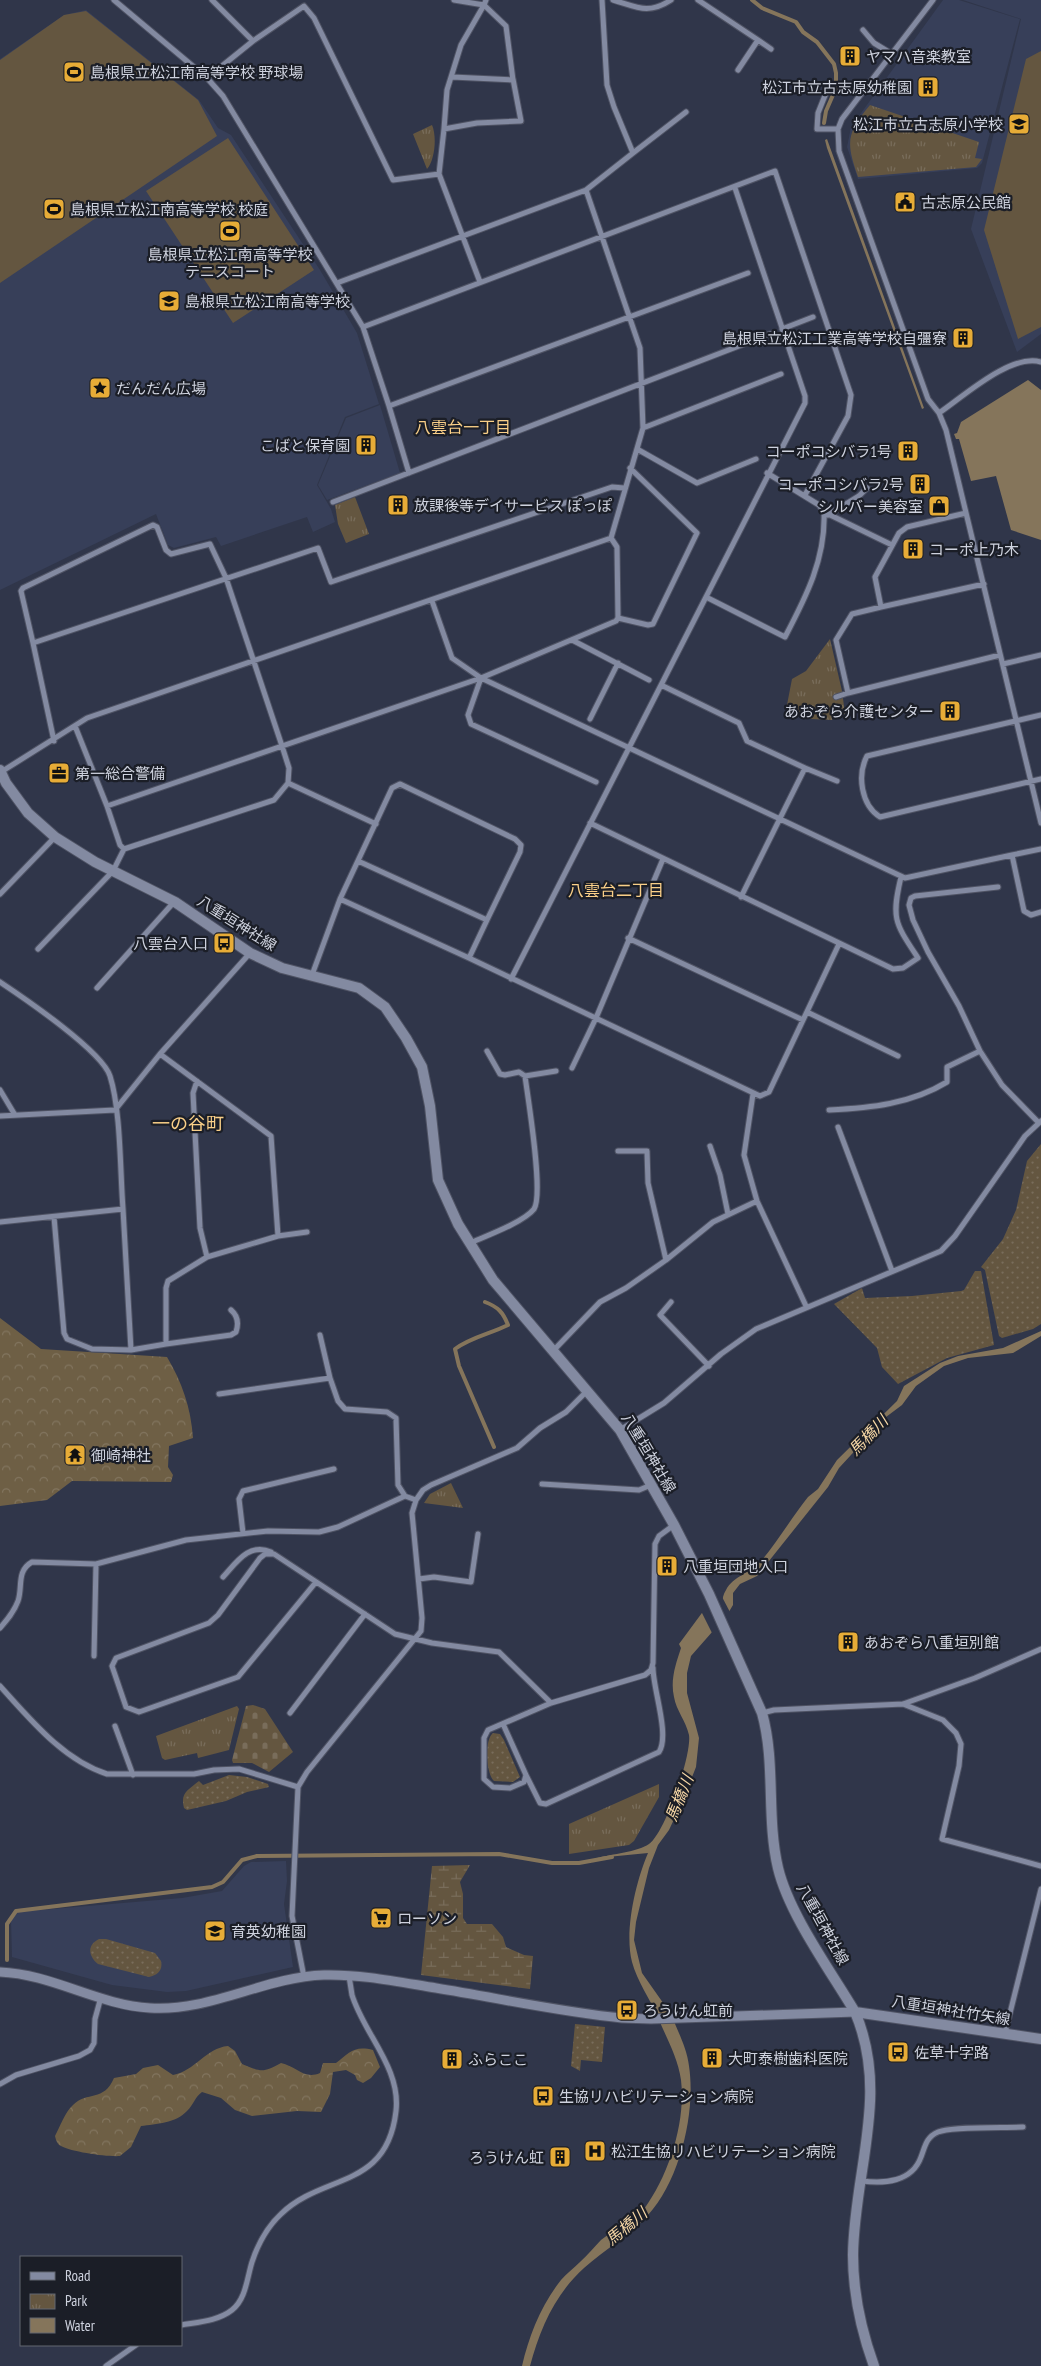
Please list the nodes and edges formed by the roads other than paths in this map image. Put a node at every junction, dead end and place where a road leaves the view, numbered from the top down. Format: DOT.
graph roads {
  1 [pos="114,0"];
  2 [pos="212,0"];
  3 [pos="298,0"];
  4 [pos="454,0"];
  5 [pos="602,0"];
  6 [pos="612,0"];
  7 [pos="671,0"];
  8 [pos="698,0"];
  9 [pos="933,0"];
  10 [pos="485,2"];
  11 [pos="304,6"];
  12 [pos="863,30"];
  13 [pos="758,40"];
  14 [pos="253,41"];
  15 [pos="771,49"];
  16 [pos="892,54"];
  17 [pos="738,70"];
  18 [pos="452,77"];
  19 [pos="207,78"];
  20 [pos="513,78"];
  21 [pos="828,88"];
  22 [pos="686,112"];
  23 [pos="444,129"];
  24 [pos="838,129"];
  25 [pos="633,153"];
  26 [pos="439,174"];
  27 [pos="735,188"];
  28 [pos="586,190"];
  29 [pos="461,236"];
  30 [pos="603,236"];
  31 [pos="748,273"];
  32 [pos="480,282"];
  33 [pos="337,283"];
  34 [pos="630,317"];
  35 [pos="813,317"];
  36 [pos="363,327"];
  37 [pos="782,329"];
  38 [pos="770,334"];
  39 [pos="1041,362"];
  40 [pos="781,374"];
  41 [pos="640,386"];
  42 [pos="389,406"];
  43 [pos="939,413"];
  44 [pos="644,428"];
  45 [pos="637,449"];
  46 [pos="756,459"];
  47 [pos="630,468"];
  48 [pos="409,473"];
  49 [pos="767,473"];
  50 [pos="624,488"];
  51 [pos="867,488"];
  52 [pos="804,495"];
  53 [pos="333,502"];
  54 [pos="826,513"];
  55 [pos="966,513"];
  56 [pos="610,538"];
  57 [pos="892,545"];
  58 [pos="226,578"];
  59 [pos="984,584"];
  60 [pos="706,597"];
  61 [pos="432,601"];
  62 [pos="880,607"];
  63 [pos="618,618"];
  64 [pos="572,640"];
  65 [pos="33,644"];
  66 [pos="1000,655"];
  67 [pos="1041,655"];
  68 [pos="253,663"];
  69 [pos="618,664"];
  70 [pos="1003,664"];
  71 [pos="482,678"];
  72 [pos="649,680"];
  73 [pos="660,685"];
  74 [pos="848,693"];
  75 [pos="836,697"];
  76 [pos="1041,715"];
  77 [pos="590,720"];
  78 [pos="1016,720"];
  79 [pos="75,726"];
  80 [pos="54,741"];
  81 [pos="282,746"];
  82 [pos="630,748"];
  83 [pos="805,768"];
  84 [pos="0,771"];
  85 [pos="1041,779"];
  86 [pos="837,781"];
  87 [pos="1031,781"];
  88 [pos="596,782"];
  89 [pos="288,783"];
  90 [pos="3,785"];
  91 [pos="107,806"];
  92 [pos="779,818"];
  93 [pos="590,823"];
  94 [pos="1041,823"];
  95 [pos="376,824"];
  96 [pos="54,837"];
  97 [pos="124,849"];
  98 [pos="1041,849"];
  99 [pos="1012,855"];
  100 [pos="663,859"];
  101 [pos="358,861"];
  102 [pos="113,871"];
  103 [pos="901,877"];
  104 [pos="998,887"];
  105 [pos="0,894"];
  106 [pos="740,897"];
  107 [pos="340,899"];
  108 [pos="175,902"];
  109 [pos="1041,912"];
  110 [pos="487,920"];
  111 [pos="628,938"];
  112 [pos="839,944"];
  113 [pos="38,949"];
  114 [pos="250,952"];
  115 [pos="928,952"];
  116 [pos="470,958"];
  117 [pos="918,958"];
  118 [pos="312,976"];
  119 [pos="511,979"];
  120 [pos="0,982"];
  121 [pos="97,988"];
  122 [pos="807,1012"];
  123 [pos="596,1018"];
  124 [pos="803,1020"];
  125 [pos="487,1051"];
  126 [pos="980,1051"];
  127 [pos="160,1054"];
  128 [pos="898,1056"];
  129 [pos="572,1068"];
  130 [pos="556,1071"];
  131 [pos="525,1076"];
  132 [pos="197,1081"];
  133 [pos="0,1090"];
  134 [pos="753,1094"];
  135 [pos="115,1110"];
  136 [pos="829,1110"];
  137 [pos="15,1115"];
  138 [pos="0,1116"];
  139 [pos="1040,1122"];
  140 [pos="838,1127"];
  141 [pos="710,1146"];
  142 [pos="618,1151"];
  143 [pos="757,1201"];
  144 [pos="122,1210"];
  145 [pos="728,1214"];
  146 [pos="54,1216"];
  147 [pos="0,1222"];
  148 [pos="307,1232"];
  149 [pos="278,1236"];
  150 [pos="470,1244"];
  151 [pos="207,1257"];
  152 [pos="666,1260"];
  153 [pos="892,1271"];
  154 [pos="672,1302"];
  155 [pos="806,1306"];
  156 [pos="231,1310"];
  157 [pos="320,1335"];
  158 [pos="166,1344"];
  159 [pos="131,1350"];
  160 [pos="552,1351"];
  161 [pos="708,1366"];
  162 [pos="330,1378"];
  163 [pos="586,1392"];
  164 [pos="219,1394"];
  165 [pos="620,1430"];
  166 [pos="334,1469"];
  167 [pos="542,1484"];
  168 [pos="651,1485"];
  169 [pos="404,1496"];
  170 [pos="416,1500"];
  171 [pos="674,1525"];
  172 [pos="243,1533"];
  173 [pos="478,1534"];
  174 [pos="274,1554"];
  175 [pos="96,1564"];
  176 [pos="223,1577"];
  177 [pos="419,1579"];
  178 [pos="316,1582"];
  179 [pos="365,1614"];
  180 [pos="0,1628"];
  181 [pos="414,1638"];
  182 [pos="1041,1649"];
  183 [pos="94,1656"];
  184 [pos="653,1667"];
  185 [pos="0,1686"];
  186 [pos="551,1703"];
  187 [pos="903,1704"];
  188 [pos="290,1713"];
  189 [pos="762,1713"];
  190 [pos="502,1724"];
  191 [pos="116,1726"];
  192 [pos="133,1775"];
  193 [pos="526,1775"];
  194 [pos="298,1787"];
  195 [pos="1041,1866"];
  196 [pos="1041,1889"];
  197 [pos="0,1972"];
  198 [pos="349,1976"];
  199 [pos="304,1977"];
  200 [pos="101,1997"];
  201 [pos="855,2012"];
  202 [pos="1005,2033"];
  203 [pos="1041,2039"];
  204 [pos="0,2084"];
  205 [pos="1023,2127"];
  206 [pos="862,2181"];
  207 [pos="182,2325"];
  208 [pos="135,2346"];
  209 [pos="106,2366"];
  210 [pos="874,2366"];
  1 -- 19 [label="street"];
  2 -- 14 [label="street"];
  3 -- 11 [label="street"];
  4 -- 10 [label="street"];
  5 -- 25 [label="street"];
  6 -- 7 [label="street"];
  8 -- 13 [label="street"];
  9 -- 16 [label="street"];
  10 -- 18 [label="street"];
  10 -- 20 [label="street"];
  11 -- 14 [label="street"];
  11 -- 26 [label="street"];
  12 -- 16 [label="street"];
  13 -- 15 [label="street"];
  13 -- 17 [label="street"];
  14 -- 19 [label="street"];
  16 -- 24 [label="street"];
  18 -- 20 [label="street"];
  18 -- 23 [label="street"];
  19 -- 33 [label="street"];
  20 -- 23 [label="street"];
  21 -- 24 [label="street"];
  22 -- 25 [label="street"];
  23 -- 26 [label="street"];
  24 -- 43 [label="street"];
  25 -- 28 [label="street"];
  26 -- 29 [label="street"];
  27 -- 30 [label="street"];
  27 -- 37 [label="street"];
  27 -- 52 [label="street"];
  28 -- 29 [label="street"];
  28 -- 30 [label="street"];
  29 -- 32 [label="street"];
  29 -- 33 [label="street"];
  30 -- 32 [label="street"];
  30 -- 34 [label="street"];
  31 -- 34 [label="street"];
  32 -- 36 [label="street"];
  33 -- 36 [label="street"];
  34 -- 41 [label="street"];
  34 -- 42 [label="street"];
  35 -- 37 [label="street"];
  36 -- 42 [label="street"];
  37 -- 49 [label="street"];
  38 -- 41 [label="street"];
  39 -- 43 [label="street"];
  40 -- 44 [label="street"];
  41 -- 44 [label="street"];
  41 -- 48 [label="street"];
  42 -- 48 [label="street"];
  43 -- 55 [label="street"];
  44 -- 45 [label="street"];
  45 -- 46 [label="street"];
  45 -- 47 [label="street"];
  47 -- 50 [label="street"];
  47 -- 63 [label="street"];
  48 -- 53 [label="street"];
  49 -- 52 [label="street"];
  49 -- 60 [label="street"];
  50 -- 56 [label="street"];
  50 -- 58 [label="street"];
  51 -- 54 [label="street"];
  52 -- 54 [label="street"];
  54 -- 57 [label="street"];
  54 -- 60 [label="street"];
  55 -- 57 [label="street"];
  55 -- 59 [label="street"];
  56 -- 61 [label="street"];
  56 -- 63 [label="street"];
  57 -- 62 [label="street"];
  58 -- 65 [label="street"];
  58 -- 65 [label="street"];
  58 -- 68 [label="street"];
  59 -- 62 [label="street"];
  59 -- 66 [label="street"];
  60 -- 73 [label="street"];
  61 -- 68 [label="street"];
  61 -- 71 [label="street"];
  62 -- 74 [label="street"];
  63 -- 64 [label="street"];
  64 -- 69 [label="street"];
  64 -- 71 [label="street"];
  65 -- 80 [label="street"];
  66 -- 70 [label="street"];
  66 -- 74 [label="street"];
  67 -- 70 [label="street"];
  68 -- 79 [label="street"];
  68 -- 81 [label="street"];
  69 -- 72 [label="street"];
  69 -- 77 [label="street"];
  70 -- 78 [label="street"];
  71 -- 81 [label="street"];
  71 -- 82 [label="street"];
  71 -- 88 [label="street"];
  73 -- 82 [label="street"];
  73 -- 83 [label="street"];
  74 -- 75 [label="street"];
  76 -- 78 [label="street"];
  78 -- 87 [label="street"];
  78 -- 87 [label="street"];
  79 -- 80 [label="street"];
  79 -- 91 [label="street"];
  80 -- 84 [label="street"];
  81 -- 89 [label="street"];
  81 -- 91 [label="street"];
  82 -- 92 [label="street"];
  82 -- 93 [label="street"];
  83 -- 86 [label="street"];
  83 -- 92 [label="street"];
  84 -- 90 [label="main road, 八重垣神社線"];
  85 -- 87 [label="street"];
  87 -- 94 [label="street"];
  89 -- 95 [label="street"];
  89 -- 97 [label="street"];
  90 -- 96 [label="main road, 八重垣神社線"];
  91 -- 97 [label="street"];
  92 -- 103 [label="street"];
  92 -- 106 [label="street"];
  93 -- 100 [label="street"];
  93 -- 119 [label="street"];
  95 -- 101 [label="street"];
  95 -- 110 [label="street"];
  96 -- 102 [label="main road, 八重垣神社線"];
  96 -- 105 [label="street"];
  97 -- 102 [label="street"];
  98 -- 99 [label="street"];
  99 -- 103 [label="street"];
  99 -- 109 [label="street"];
  100 -- 106 [label="street"];
  100 -- 111 [label="street"];
  101 -- 107 [label="street"];
  101 -- 110 [label="street"];
  102 -- 108 [label="main road, 八重垣神社線"];
  102 -- 113 [label="street"];
  103 -- 117 [label="street"];
  104 -- 115 [label="street"];
  106 -- 112 [label="street"];
  107 -- 116 [label="street"];
  107 -- 118 [label="street"];
  108 -- 114 [label="main road, 八重垣神社線"];
  108 -- 121 [label="street"];
  110 -- 116 [label="street"];
  111 -- 123 [label="street"];
  111 -- 124 [label="street"];
  112 -- 117 [label="street"];
  112 -- 122 [label="street"];
  114 -- 118 [label="main road, 八重垣神社線"];
  114 -- 127 [label="street"];
  115 -- 117 [label="street"];
  115 -- 126 [label="street"];
  116 -- 119 [label="street"];
  118 -- 150 [label="main road, 八重垣神社線"];
  119 -- 123 [label="street"];
  120 -- 135 [label="street"];
  122 -- 124 [label="street"];
  122 -- 128 [label="street"];
  123 -- 129 [label="street"];
  123 -- 134 [label="street"];
  124 -- 134 [label="street"];
  125 -- 131 [label="street"];
  126 -- 136 [label="street"];
  126 -- 139 [label="street"];
  127 -- 132 [label="street"];
  127 -- 135 [label="street"];
  130 -- 131 [label="street"];
  131 -- 150 [label="street"];
  132 -- 149 [label="street"];
  132 -- 151 [label="street"];
  133 -- 137 [label="street"];
  134 -- 143 [label="street"];
  135 -- 137 [label="street"];
  135 -- 144 [label="street"];
  137 -- 138 [label="street"];
  139 -- 153 [label="street"];
  140 -- 153 [label="street"];
  141 -- 145 [label="street"];
  142 -- 152 [label="street"];
  143 -- 145 [label="street"];
  143 -- 155 [label="street"];
  144 -- 146 [label="street"];
  144 -- 159 [label="street"];
  145 -- 152 [label="street"];
  146 -- 147 [label="street"];
  146 -- 159 [label="street"];
  148 -- 149 [label="street"];
  149 -- 151 [label="street"];
  150 -- 160 [label="main road, 八重垣神社線"];
  151 -- 158 [label="street"];
  152 -- 160 [label="street"];
  153 -- 155 [label="street"];
  154 -- 161 [label="street"];
  155 -- 161 [label="street"];
  156 -- 158 [label="street"];
  157 -- 162 [label="street"];
  158 -- 159 [label="street"];
  160 -- 163 [label="main road, 八重垣神社線"];
  161 -- 165 [label="street"];
  162 -- 164 [label="street"];
  162 -- 169 [label="street"];
  163 -- 165 [label="main road, 八重垣神社線"];
  163 -- 170 [label="street"];
  165 -- 168 [label="main road, 八重垣神社線"];
  166 -- 172 [label="street"];
  167 -- 168 [label="street"];
  168 -- 171 [label="main road, 八重垣神社線"];
  169 -- 170 [label="street"];
  169 -- 172 [label="street"];
  170 -- 177 [label="street"];
  171 -- 184 [label="street"];
  171 -- 189 [label="main road, 八重垣神社線"];
  172 -- 175 [label="street"];
  173 -- 177 [label="street"];
  174 -- 176 [label="street"];
  174 -- 178 [label="street"];
  174 -- 178 [label="street"];
  175 -- 180 [label="street"];
  175 -- 183 [label="street"];
  177 -- 181 [label="street"];
  178 -- 179 [label="street"];
  179 -- 181 [label="street"];
  179 -- 188 [label="street"];
  181 -- 186 [label="street"];
  181 -- 194 [label="street"];
  182 -- 187 [label="street"];
  184 -- 186 [label="street"];
  184 -- 193 [label="street"];
  185 -- 192 [label="street"];
  186 -- 190 [label="street"];
  187 -- 189 [label="street"];
  187 -- 195 [label="street"];
  189 -- 201 [label="main road, 八重垣神社線"];
  190 -- 193 [label="street"];
  190 -- 193 [label="street"];
  191 -- 192 [label="street"];
  192 -- 194 [label="street"];
  194 -- 199 [label="street"];
  196 -- 202 [label="street"];
  197 -- 200 [label="street"];
  198 -- 199 [label="street"];
  198 -- 201 [label="street"];
  198 -- 207 [label="street"];
  199 -- 200 [label="street"];
  200 -- 204 [label="street"];
  201 -- 202 [label="main road, 八重垣神社竹矢線"];
  201 -- 206 [label="main road, 八重垣神社線"];
  202 -- 203 [label="main road, 八重垣神社竹矢線"];
  205 -- 206 [label="street"];
  206 -- 210 [label="main road, 八重垣神社線"];
  208 -- 209 [label="street"];
}
